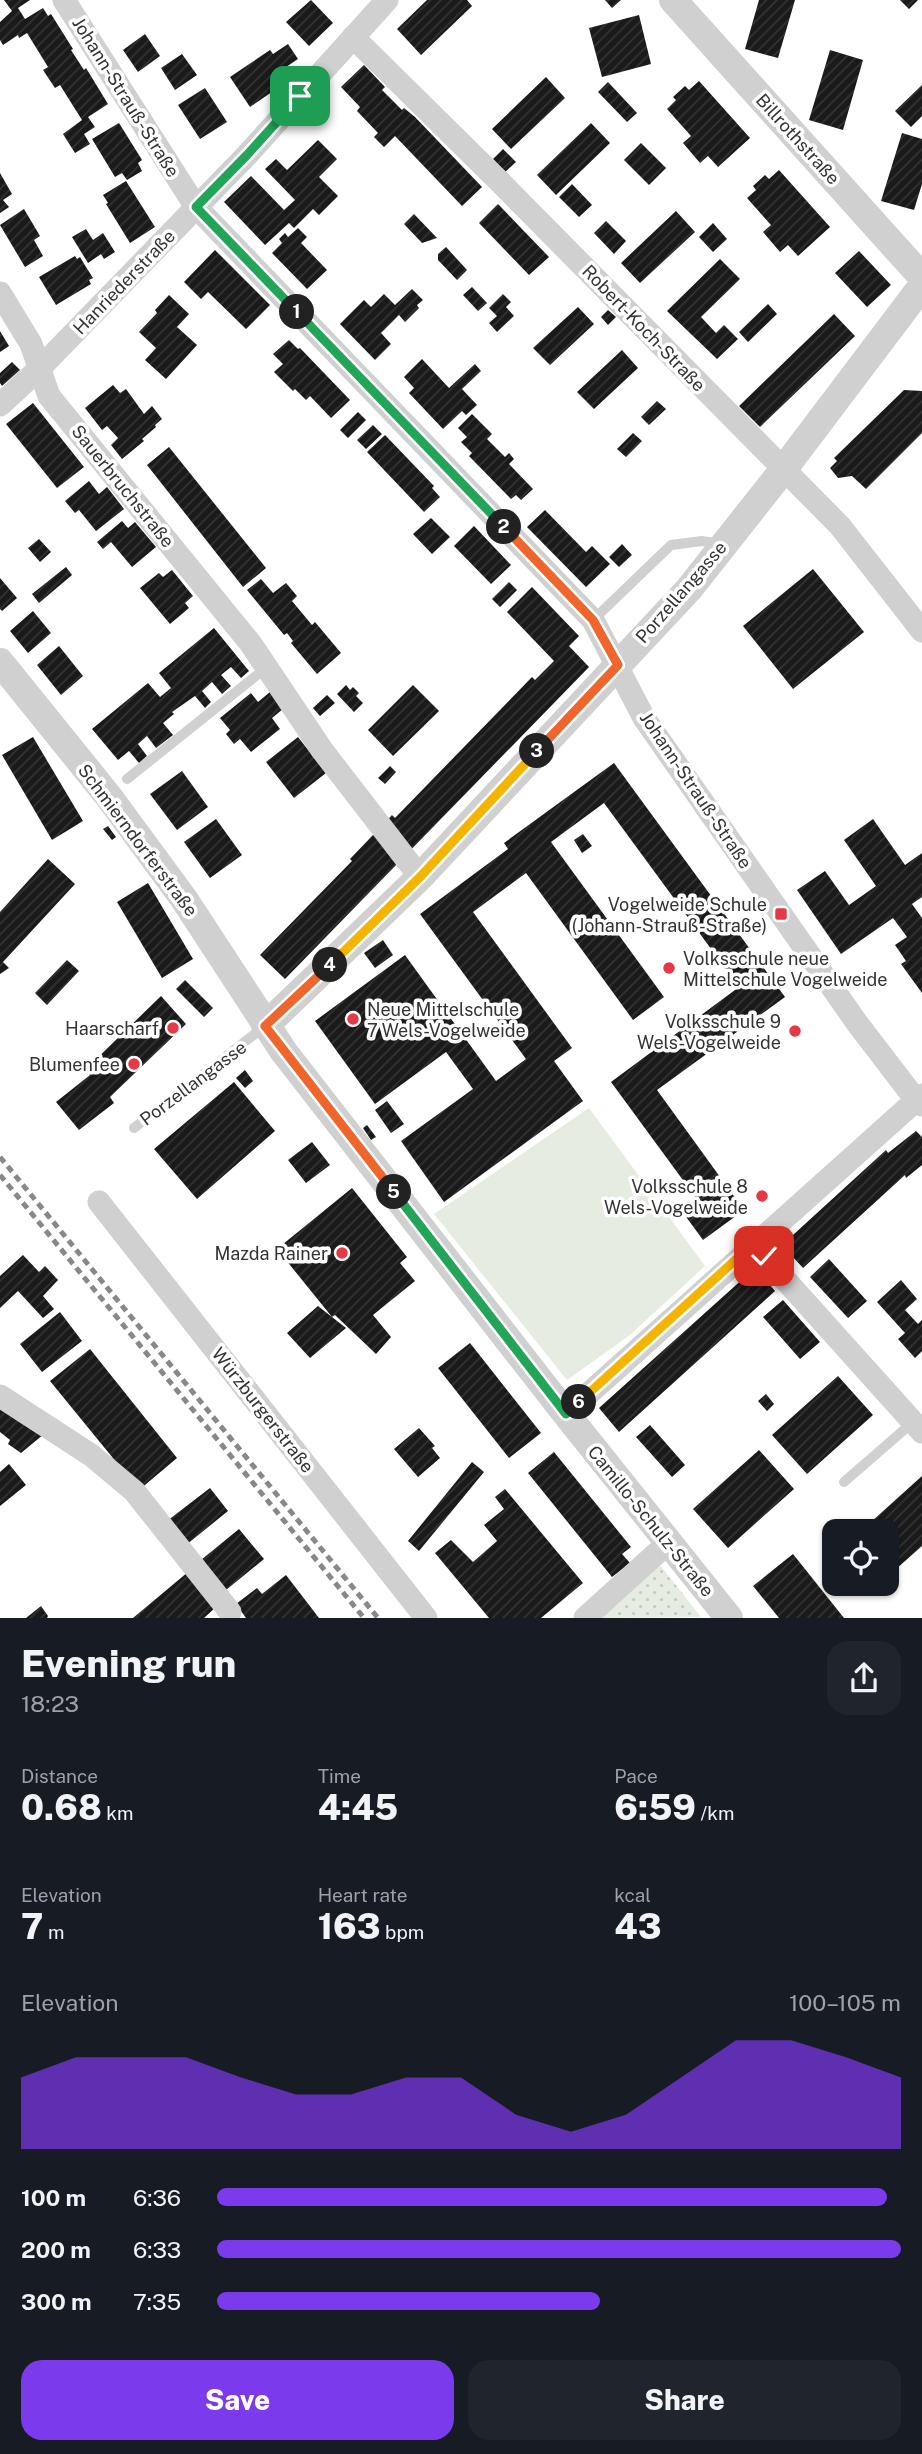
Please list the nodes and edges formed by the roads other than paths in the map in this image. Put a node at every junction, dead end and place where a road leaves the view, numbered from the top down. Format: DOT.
graph roads {
  1 [pos="64,0"];
  2 [pos="387,0"];
  3 [pos="673,0"];
  4 [pos="353,37"];
  5 [pos="196,207"];
  6 [pos="922,278"];
  7 [pos="922,286"];
  8 [pos="0,293"];
  9 [pos="39,369"];
  10 [pos="0,405"];
  11 [pos="783,470"];
  12 [pos="723,544"];
  13 [pos="593,620"];
  14 [pos="922,631"];
  15 [pos="0,662"];
  16 [pos="618,665"];
  17 [pos="267,667"];
  18 [pos="127,779"];
  19 [pos="420,877"];
  20 [pos="265,1026"];
  21 [pos="920,1100"];
  22 [pos="134,1128"];
  23 [pos="99,1202"];
  24 [pos="753,1244"];
  25 [pos="0,1396"];
  26 [pos="566,1414"];
  27 [pos="917,1427"];
  28 [pos="844,1482"];
  29 [pos="668,1543"];
  30 [pos="232,1615"];
  31 [pos="426,1618"];
  32 [pos="585,1618"];
  33 [pos="729,1618"];
  1 -- 5 [label="street, Johann-Strauß-Straße"];
  2 -- 4 [label="street, Hanriederstraße"];
  3 -- 6 [label="street, Billrothstraße"];
  4 -- 5 [label="street, Hanriederstraße"];
  4 -- 11 [label="street, Robert-Koch-Straße"];
  5 -- 9 [label="street, Hanriederstraße"];
  5 -- 13 [label="street, Johann-Strauß-Straße"];
  7 -- 11 [label="street, Porzellangasse"];
  8 -- 9 [label="street, Sauerbruchstraße"];
  9 -- 10 [label="street, Hanriederstraße"];
  9 -- 17 [label="street, Sauerbruchstraße"];
  11 -- 12 [label="street, Porzellangasse"];
  11 -- 14 [label="street, Robert-Koch-Straße"];
  12 -- 13 [label="lane"];
  12 -- 16 [label="street, Porzellangasse"];
  13 -- 16 [label="street, Johann-Strauß-Straße"];
  15 -- 20 [label="street, Schmierndorferstraße"];
  16 -- 19 [label="street, Porzellangasse"];
  16 -- 21 [label="street, Johann-Strauß-Straße"];
  17 -- 18 [label="lane"];
  17 -- 19 [label="street, Sauerbruchstraße"];
  19 -- 20 [label="street, Porzellangasse"];
  20 -- 22 [label="lane, Porzellangasse"];
  20 -- 26 [label="street, Camillo-Schulz-Straße"];
  21 -- 24 [label="street"];
  23 -- 31 [label="street, Würzburgerstraße"];
  24 -- 26 [label="street"];
  24 -- 27 [label="street"];
  25 -- 30 [label="street"];
  26 -- 29 [label="street, Camillo-Schulz-Straße"];
  27 -- 28 [label="lane"];
  29 -- 32 [label="street"];
  29 -- 33 [label="street, Camillo-Schulz-Straße"];
}
